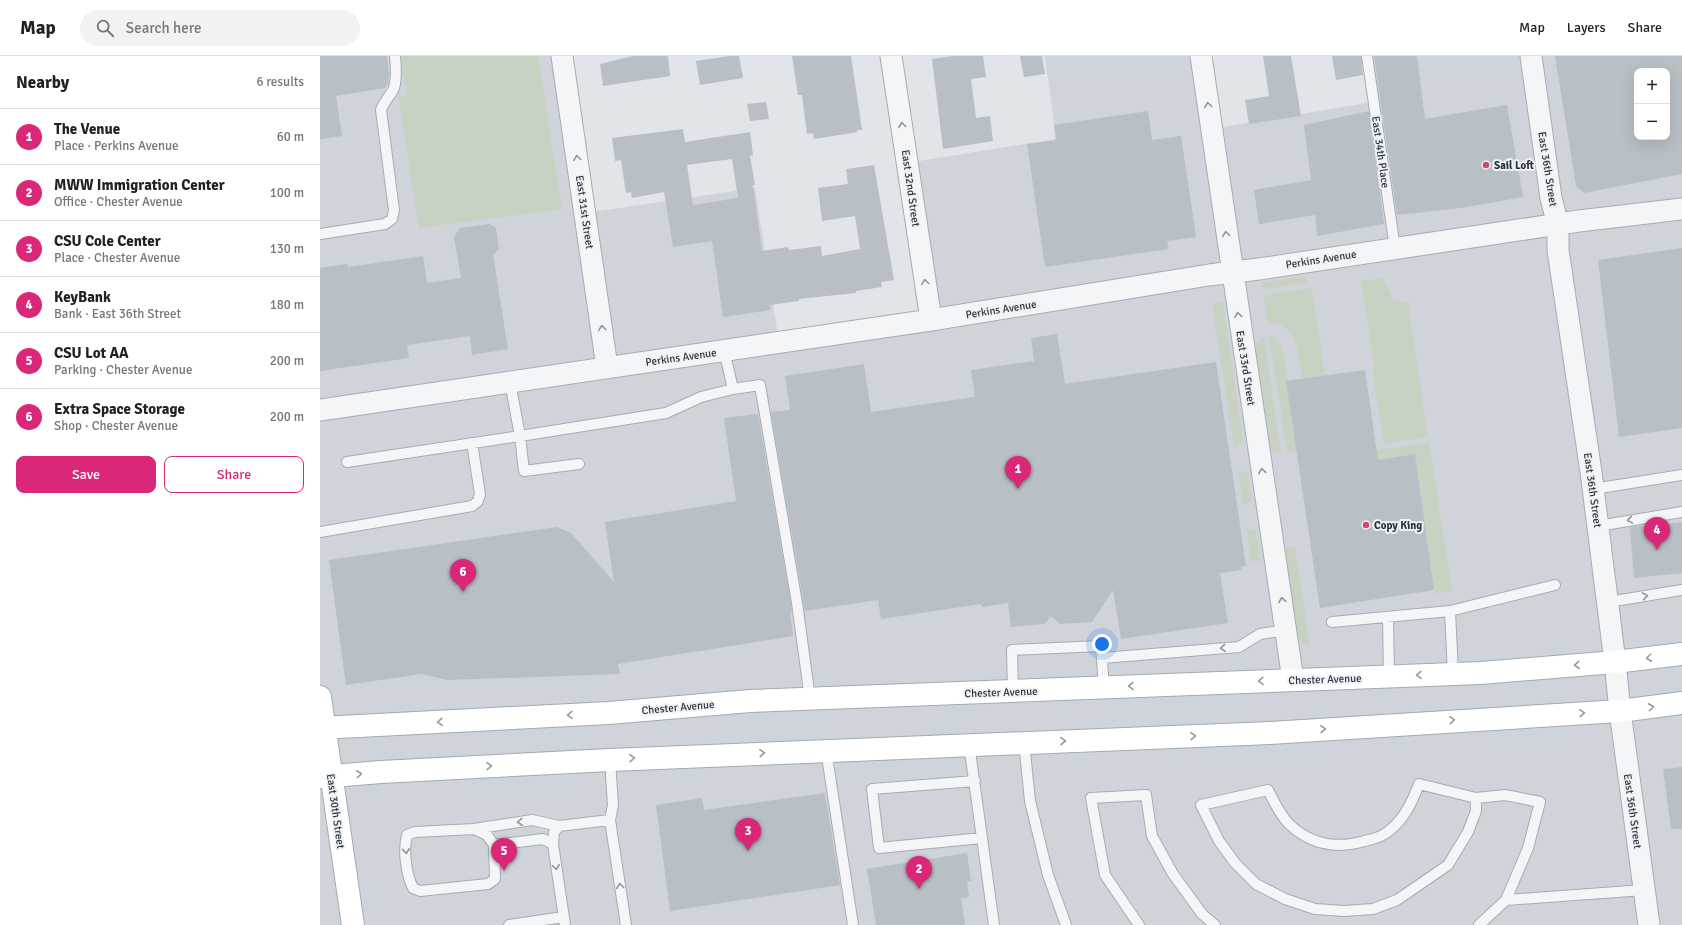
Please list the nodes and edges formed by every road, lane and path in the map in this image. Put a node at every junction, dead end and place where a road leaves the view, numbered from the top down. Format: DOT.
graph roads {
  1 [pos="396,56"];
  2 [pos="562,56"];
  3 [pos="891,56"];
  4 [pos="1201,56"];
  5 [pos="1367,56"];
  6 [pos="1531,56"];
  7 [pos="1682,209"];
  8 [pos="1558,225"];
  9 [pos="320,234"];
  10 [pos="1395,248"];
  11 [pos="1232,272"];
  12 [pos="931,320"];
  13 [pos="724,350"];
  14 [pos="607,367"];
  15 [pos="510,382"];
  16 [pos="733,389"];
  17 [pos="320,410"];
  18 [pos="520,436"];
  19 [pos="472,443"];
  20 [pos="347,462"];
  21 [pos="579,464"];
  22 [pos="1682,475"];
  23 [pos="1593,489"];
  24 [pos="1682,512"];
  25 [pos="1598,526"];
  26 [pos="320,532"];
  27 [pos="1556,585"];
  28 [pos="1682,590"];
  29 [pos="1608,602"];
  30 [pos="1450,611"];
  31 [pos="1388,617"];
  32 [pos="1332,622"];
  33 [pos="1286,630"];
  34 [pos="1682,654"];
  35 [pos="1102,658"];
  36 [pos="1615,662"];
  37 [pos="1453,674"];
  38 [pos="1389,676"];
  39 [pos="1293,680"];
  40 [pos="1104,688"];
  41 [pos="1013,691"];
  42 [pos="320,697"];
  43 [pos="810,699"];
  44 [pos="1682,703"];
  45 [pos="1620,711"];
  46 [pos="322,728"];
  47 [pos="1024,742"];
  48 [pos="970,744"];
  49 [pos="826,750"];
  50 [pos="610,760"];
  51 [pos="326,777"];
  52 [pos="975,782"];
  53 [pos="1476,798"];
  54 [pos="610,820"];
  55 [pos="559,826"];
  56 [pos="474,829"];
  57 [pos="982,838"];
  58 [pos="553,844"];
  59 [pos="494,845"];
  60 [pos="1644,890"];
  61 [pos="1506,900"];
  62 [pos="564,921"];
  63 [pos="349,924"];
  64 [pos="509,925"];
  65 [pos="626,925"];
  66 [pos="853,925"];
  67 [pos="994,925"];
  68 [pos="1066,925"];
  69 [pos="1139,925"];
  70 [pos="1215,925"];
  71 [pos="1478,925"];
  72 [pos="1649,925"];
  1 -- 9 [label="lane"];
  14 -- 2 [label="street, East 31st Street, one-way"];
  12 -- 3 [label="street, East 32nd Street, one-way"];
  11 -- 4 [label="street, East 33rd Street, one-way"];
  5 -- 10 [label="lane, East 34th Place"];
  6 -- 8 [label="street, East 36th Street"];
  7 -- 8 [label="street, Perkins Avenue"];
  8 -- 10 [label="street, Perkins Avenue"];
  8 -- 23 [label="street, East 36th Street"];
  10 -- 11 [label="street, Perkins Avenue"];
  11 -- 12 [label="street, Perkins Avenue"];
  33 -- 11 [label="street, East 33rd Street, one-way"];
  12 -- 13 [label="street, Perkins Avenue"];
  13 -- 14 [label="street, Perkins Avenue"];
  13 -- 16 [label="lane"];
  14 -- 15 [label="street, Perkins Avenue"];
  15 -- 17 [label="street, Perkins Avenue"];
  15 -- 18 [label="lane"];
  16 -- 18 [label="lane"];
  16 -- 43 [label="lane"];
  18 -- 19 [label="lane"];
  18 -- 21 [label="lane"];
  19 -- 20 [label="lane"];
  19 -- 26 [label="lane"];
  22 -- 23 [label="lane"];
  23 -- 25 [label="street, East 36th Street"];
  24 -- 25 [label="lane, one-way"];
  25 -- 29 [label="street, East 36th Street"];
  27 -- 30 [label="lane"];
  29 -- 28 [label="lane, one-way"];
  29 -- 36 [label="street, East 36th Street"];
  30 -- 31 [label="lane"];
  30 -- 37 [label="lane"];
  31 -- 32 [label="lane"];
  31 -- 38 [label="lane"];
  33 -- 35 [label="lane, one-way"];
  33 -- 39 [label="street, East 33rd Street"];
  34 -- 36 [label="main road, Chester Avenue, one-way"];
  35 -- 40 [label="lane"];
  35 -- 41 [label="lane"];
  36 -- 37 [label="main road, Chester Avenue, one-way"];
  36 -- 45 [label="street, East 36th Street"];
  37 -- 38 [label="main road, Chester Avenue, one-way"];
  38 -- 39 [label="main road, Chester Avenue"];
  39 -- 40 [label="main road, Chester Avenue, one-way"];
  40 -- 41 [label="main road, Chester Avenue"];
  41 -- 43 [label="main road, Chester Avenue"];
  42 -- 46 [label="main road, East 30th Street"];
  43 -- 46 [label="main road, Chester Avenue, one-way"];
  45 -- 44 [label="main road, one-way"];
  47 -- 45 [label="main road, one-way"];
  45 -- 60 [label="street, East 36th Street"];
  46 -- 51 [label="main road, East 30th Street"];
  47 -- 48 [label="main road"];
  47 -- 68 [label="lane"];
  48 -- 49 [label="main road"];
  48 -- 52 [label="lane"];
  50 -- 49 [label="main road, one-way"];
  49 -- 66 [label="lane"];
  51 -- 50 [label="main road, one-way"];
  50 -- 54 [label="lane"];
  51 -- 63 [label="main road, East 30th Street"];
  52 -- 57 [label="lane"];
  52 -- 57 [label="lane"];
  53 -- 53 [label="lane"];
  53 -- 61 [label="lane"];
  54 -- 55 [label="lane"];
  65 -- 54 [label="lane, one-way"];
  55 -- 56 [label="lane, one-way"];
  55 -- 58 [label="lane"];
  56 -- 59 [label="lane"];
  56 -- 59 [label="lane, one-way"];
  57 -- 67 [label="lane"];
  58 -- 59 [label="lane"];
  58 -- 62 [label="lane, one-way"];
  60 -- 61 [label="lane"];
  60 -- 72 [label="street, East 36th Street"];
  61 -- 71 [label="lane"];
  62 -- 64 [label="lane"];
  69 -- 70 [label="lane"];
}
